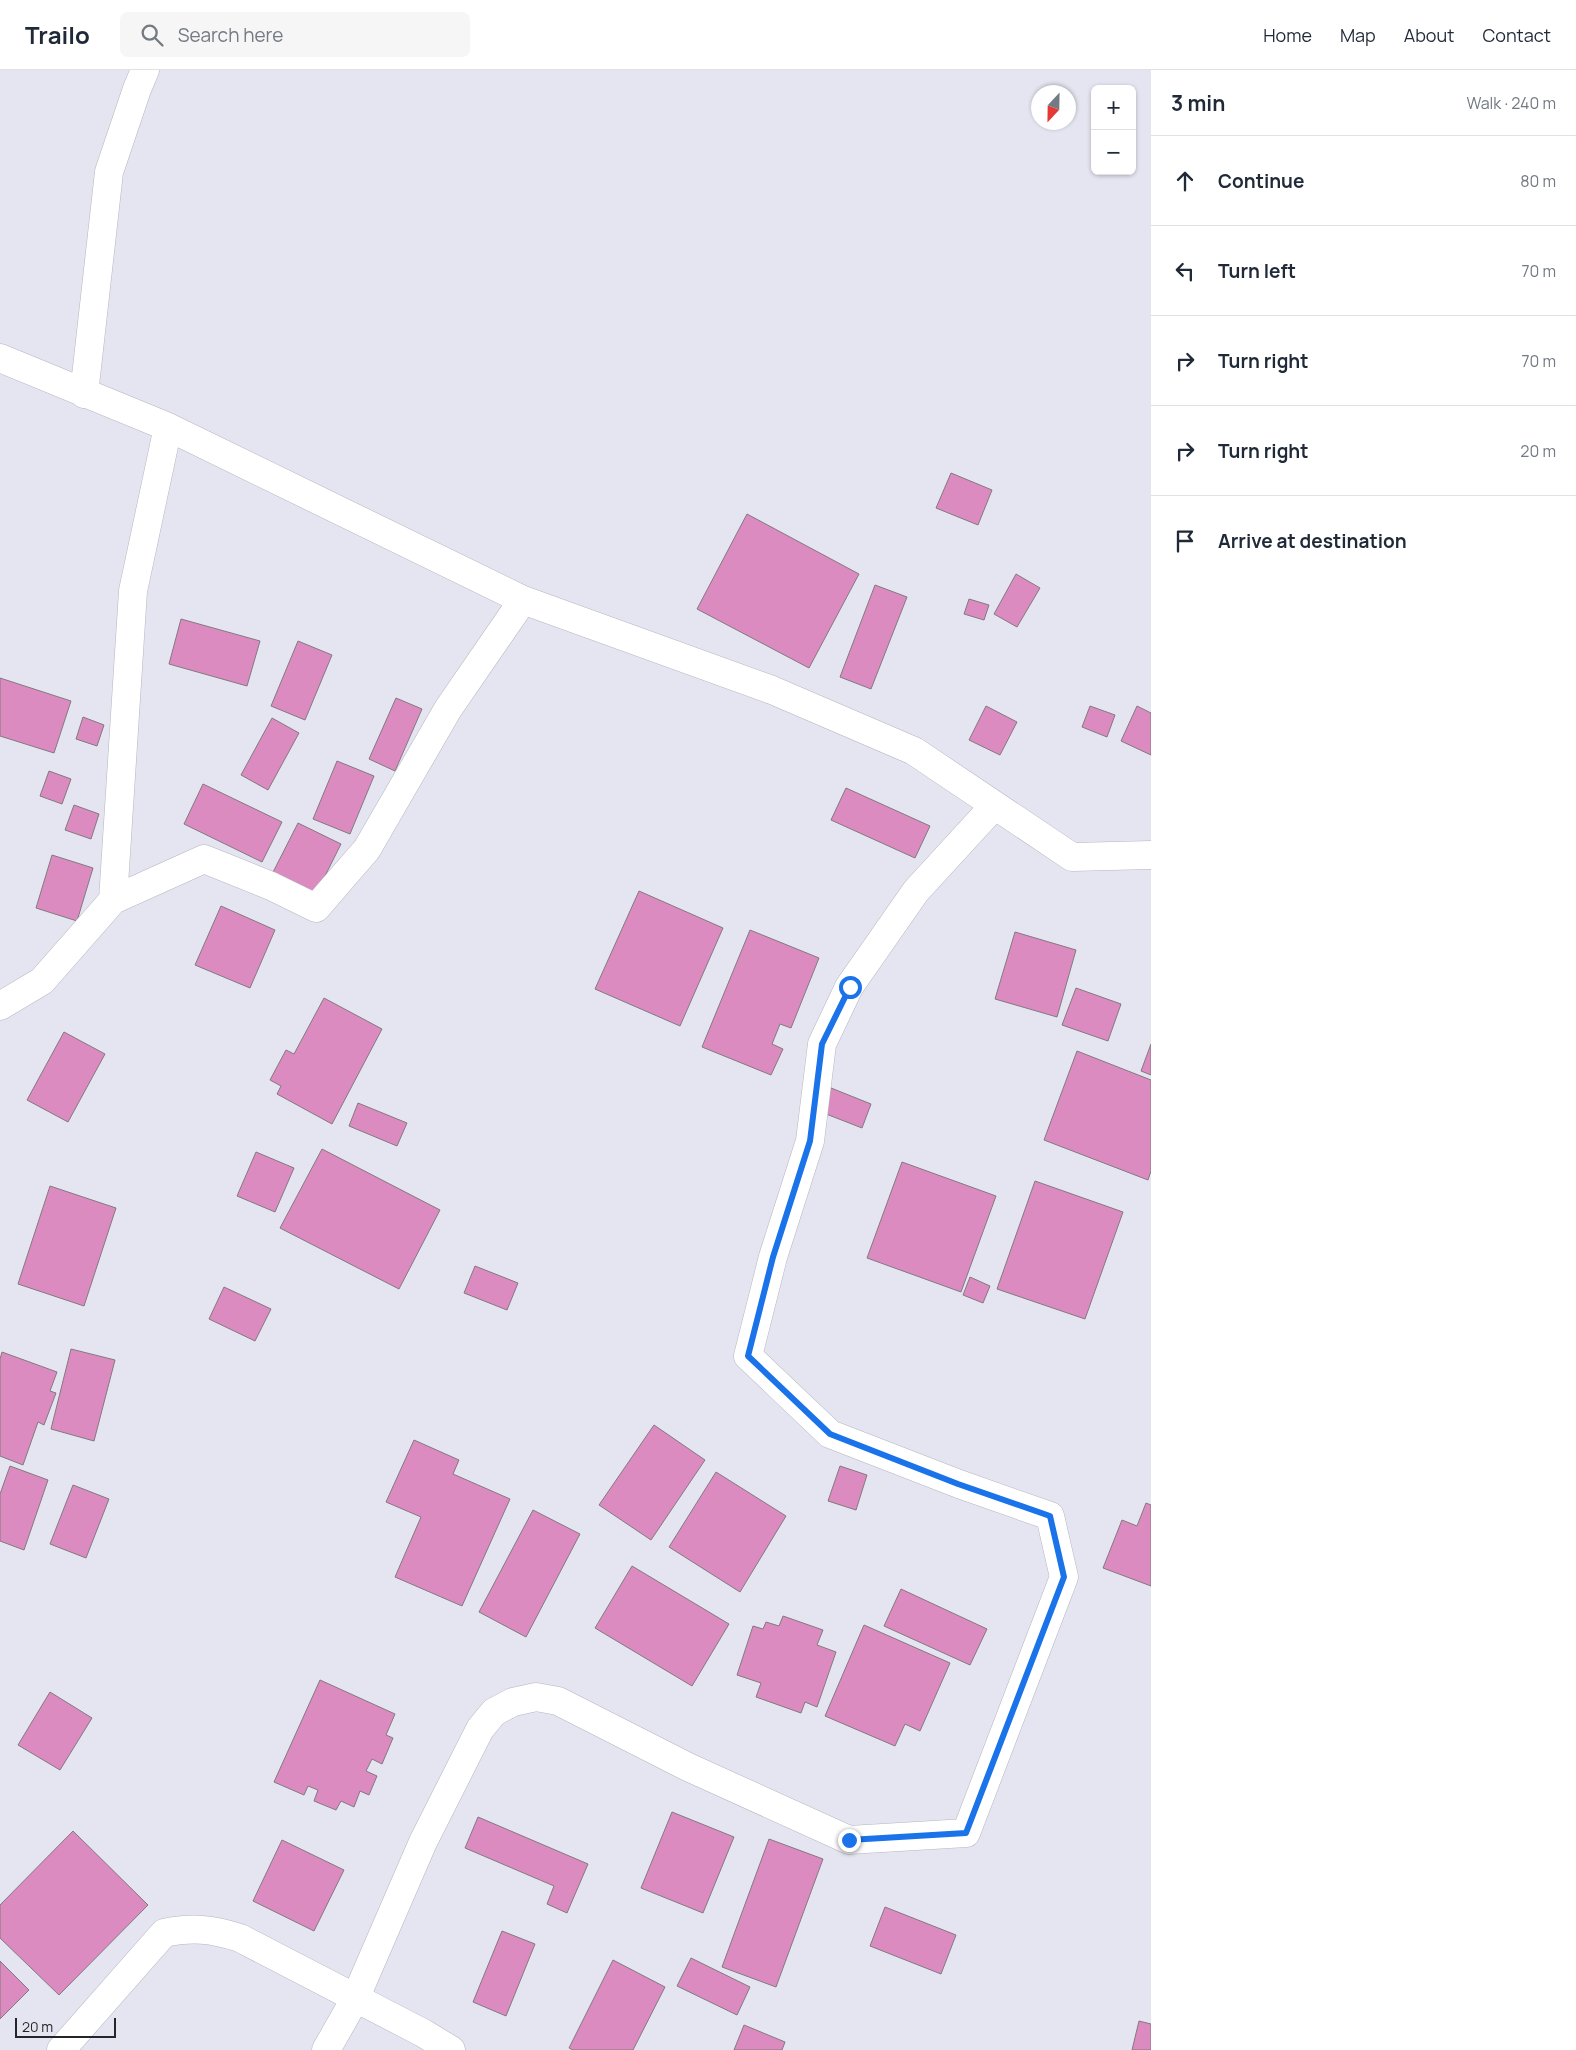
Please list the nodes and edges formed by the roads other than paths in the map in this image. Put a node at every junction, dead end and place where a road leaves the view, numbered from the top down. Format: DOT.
graph roads {
  1 [pos="145,70"];
  2 [pos="0,358"];
  3 [pos="84,394"];
  4 [pos="168,427"];
  5 [pos="523,600"];
  6 [pos="994,806"];
  7 [pos="1151,854"];
  8 [pos="113,900"];
  9 [pos="0,1006"];
  10 [pos="355,1999"];
  11 [pos="60,2050"];
  12 [pos="326,2050"];
  13 [pos="451,2050"];
  1 -- 3 [label="street"];
  2 -- 3 [label="street"];
  3 -- 4 [label="street"];
  4 -- 5 [label="street"];
  4 -- 8 [label="street"];
  5 -- 6 [label="street"];
  5 -- 8 [label="street"];
  6 -- 7 [label="street"];
  6 -- 10 [label="street"];
  8 -- 9 [label="street"];
  10 -- 11 [label="street"];
  10 -- 12 [label="street"];
  10 -- 13 [label="street"];
}
